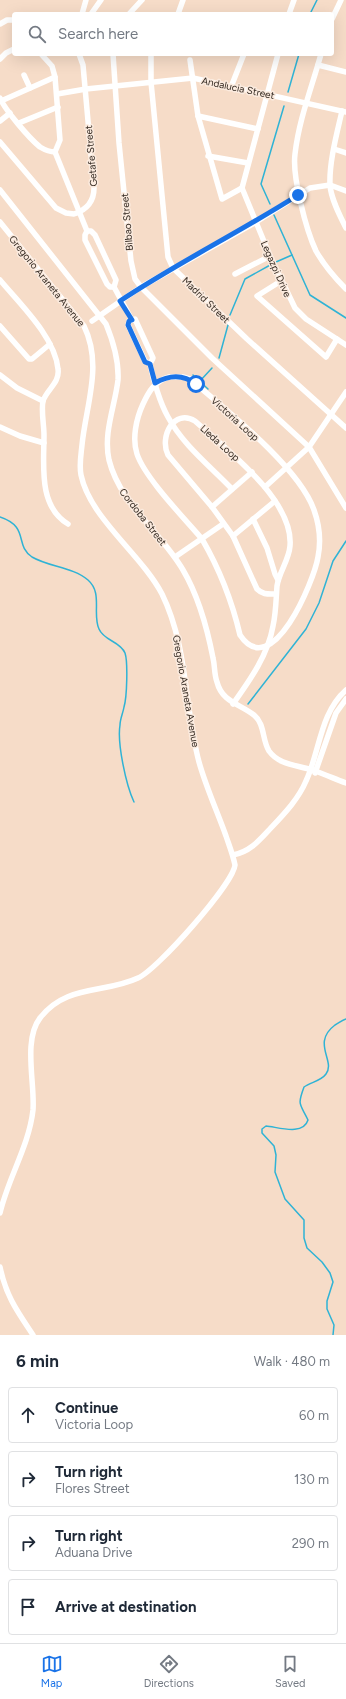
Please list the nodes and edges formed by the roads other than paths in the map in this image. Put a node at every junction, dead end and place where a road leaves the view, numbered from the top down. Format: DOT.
graph roads {
  1 [pos="86,0"];
  2 [pos="101,0"];
  3 [pos="142,0"];
  4 [pos="183,0"];
  5 [pos="294,0"];
  6 [pos="341,0"];
  7 [pos="83,12"];
  8 [pos="92,12"];
  9 [pos="131,12"];
  10 [pos="181,12"];
  11 [pos="290,12"];
  12 [pos="334,15"];
  13 [pos="12,20"];
  14 [pos="0,24"];
  15 [pos="12,50"];
  16 [pos="43,56"];
  17 [pos="80,56"];
  18 [pos="113,56"];
  19 [pos="151,56"];
  20 [pos="243,56"];
  21 [pos="277,56"];
  22 [pos="320,56"];
  23 [pos="0,59"];
  24 [pos="190,60"];
  25 [pos="318,65"];
  26 [pos="346,72"];
  27 [pos="24,75"];
  28 [pos="55,77"];
  29 [pos="193,78"];
  30 [pos="151,82"];
  31 [pos="115,86"];
  32 [pos="231,87"];
  33 [pos="30,88"];
  34 [pos="86,89"];
  35 [pos="56,94"];
  36 [pos="267,94"];
  37 [pos="1,99"];
  38 [pos="305,103"];
  39 [pos="58,107"];
  40 [pos="344,111"];
  41 [pos="10,113"];
  42 [pos="198,116"];
  43 [pos="0,121"];
  44 [pos="19,124"];
  45 [pos="258,129"];
  46 [pos="0,142"];
  47 [pos="334,150"];
  48 [pos="55,152"];
  49 [pos="346,153"];
  50 [pos="208,156"];
  51 [pos="248,163"];
  52 [pos="330,185"];
  53 [pos="242,188"];
  54 [pos="0,190"];
  55 [pos="346,191"];
  56 [pos="298,195"];
  57 [pos="80,212"];
  58 [pos="0,222"];
  59 [pos="256,222"];
  60 [pos="346,228"];
  61 [pos="87,231"];
  62 [pos="270,256"];
  63 [pos="173,268"];
  64 [pos="235,274"];
  65 [pos="0,280"];
  66 [pos="281,281"];
  67 [pos="114,287"];
  68 [pos="141,287"];
  69 [pos="346,289"];
  70 [pos="120,301"];
  71 [pos="101,315"];
  72 [pos="132,320"];
  73 [pos="92,321"];
  74 [pos="0,326"];
  75 [pos="2,332"];
  76 [pos="337,339"];
  77 [pos="50,344"];
  78 [pos="346,345"];
  79 [pos="150,364"];
  80 [pos="0,375"];
  81 [pos="155,383"];
  82 [pos="346,392"];
  83 [pos="43,401"];
  84 [pos="331,415"];
  85 [pos="172,423"];
  86 [pos="0,427"];
  87 [pos="346,428"];
  88 [pos="44,443"];
  89 [pos="309,447"];
  90 [pos="287,467"];
  91 [pos="252,472"];
  92 [pos="265,487"];
  93 [pos="232,489"];
  94 [pos="275,501"];
  95 [pos="212,507"];
  96 [pos="346,508"];
  97 [pos="253,519"];
  98 [pos="68,524"];
  99 [pos="223,524"];
  100 [pos="233,536"];
  101 [pos="202,539"];
  102 [pos="175,558"];
  103 [pos="278,580"];
  104 [pos="276,594"];
  105 [pos="267,645"];
  106 [pos="346,690"];
  107 [pos="346,699"];
  108 [pos="233,704"];
  109 [pos="311,770"];
  110 [pos="317,772"];
  111 [pos="307,780"];
  112 [pos="346,783"];
  113 [pos="233,855"];
  114 [pos="0,1213"];
  115 [pos="0,1267"];
  116 [pos="33,1335"];
  1 -- 7 [label="street"];
  2 -- 8 [label="street"];
  3 -- 9 [label="street"];
  4 -- 10 [label="street"];
  5 -- 11 [label="street"];
  6 -- 12 [label="street"];
  13 -- 14 [label="street"];
  15 -- 23 [label="street"];
  16 -- 28 [label="street"];
  17 -- 34 [label="street, Getafe Street"];
  18 -- 31 [label="street, Bilbao Street"];
  19 -- 30 [label="street, Madrid Street"];
  20 -- 32 [label="street"];
  21 -- 36 [label="street"];
  22 -- 25 [label="street"];
  24 -- 29 [label="street"];
  25 -- 26 [label="street"];
  25 -- 38 [label="street"];
  27 -- 33 [label="street"];
  28 -- 33 [label="street"];
  28 -- 35 [label="street"];
  29 -- 30 [label="street, Andalucia Street"];
  29 -- 32 [label="street, Andalucia Street"];
  29 -- 42 [label="street"];
  30 -- 31 [label="street, Andalucia Street"];
  30 -- 63 [label="street, Madrid Street"];
  31 -- 34 [label="street, Andalucia Street"];
  31 -- 68 [label="street, Bilbao Street"];
  32 -- 36 [label="street, Andalucia Street"];
  33 -- 37 [label="street"];
  34 -- 35 [label="street, Andalucia Street"];
  34 -- 57 [label="street, Getafe Street"];
  35 -- 39 [label="street"];
  36 -- 38 [label="street, Andalucia Street"];
  36 -- 45 [label="street"];
  37 -- 41 [label="street"];
  38 -- 40 [label="street, Andalucia Street"];
  38 -- 56 [label="street"];
  39 -- 44 [label="street"];
  39 -- 48 [label="street"];
  40 -- 47 [label="street"];
  41 -- 43 [label="street"];
  41 -- 44 [label="street"];
  42 -- 45 [label="street"];
  42 -- 50 [label="street"];
  44 -- 48 [label="street"];
  45 -- 51 [label="street"];
  46 -- 57 [label="street"];
  47 -- 49 [label="street"];
  47 -- 52 [label="street"];
  48 -- 57 [label="street"];
  50 -- 51 [label="street"];
  50 -- 53 [label="street"];
  51 -- 53 [label="street"];
  52 -- 55 [label="street"];
  52 -- 56 [label="street"];
  52 -- 60 [label="street"];
  53 -- 59 [label="street, Legazpi Drive"];
  54 -- 71 [label="street, Cordoba Street"];
  56 -- 59 [label="street"];
  56 -- 69 [label="street"];
  57 -- 61 [label="street"];
  58 -- 113 [label="street, Gregorio Araneta Avenue"];
  59 -- 62 [label="street, Legazpi Drive"];
  59 -- 63 [label="street"];
  61 -- 67 [label="street"];
  61 -- 67 [label="street"];
  62 -- 64 [label="street"];
  62 -- 66 [label="street, Legazpi Drive"];
  63 -- 68 [label="street"];
  63 -- 84 [label="street, Madrid Street"];
  65 -- 77 [label="street"];
  66 -- 76 [label="street, Legazpi Drive"];
  66 -- 76 [label="street"];
  67 -- 70 [label="street"];
  68 -- 70 [label="street"];
  68 -- 89 [label="street, Bilbao Street"];
  70 -- 71 [label="street"];
  70 -- 72 [label="street"];
  71 -- 73 [label="street"];
  71 -- 102 [label="street, Cordoba Street"];
  72 -- 79 [label="street"];
  72 -- 79 [label="street"];
  74 -- 75 [label="street"];
  75 -- 77 [label="street"];
  76 -- 78 [label="street, Legazpi Drive"];
  77 -- 83 [label="street"];
  79 -- 81 [label="street"];
  80 -- 83 [label="street"];
  81 -- 85 [label="street"];
  81 -- 90 [label="street, Victoria Loop"];
  81 -- 101 [label="street"];
  82 -- 84 [label="street"];
  83 -- 88 [label="street"];
  84 -- 87 [label="street, Madrid Street"];
  84 -- 89 [label="street"];
  85 -- 91 [label="street, Lleda Loop"];
  85 -- 93 [label="street"];
  85 -- 95 [label="street"];
  86 -- 88 [label="street"];
  88 -- 98 [label="street"];
  89 -- 90 [label="street"];
  89 -- 96 [label="street, Bilbao Street"];
  90 -- 92 [label="street"];
  90 -- 105 [label="street, Victoria Loop"];
  91 -- 92 [label="street, Lleda Loop"];
  91 -- 93 [label="street"];
  92 -- 94 [label="street, Lleda Loop"];
  93 -- 95 [label="street"];
  94 -- 97 [label="street"];
  94 -- 103 [label="street, Lleda Loop"];
  95 -- 99 [label="street"];
  97 -- 100 [label="street"];
  97 -- 103 [label="street"];
  99 -- 100 [label="street"];
  99 -- 101 [label="street"];
  100 -- 104 [label="street"];
  101 -- 102 [label="street"];
  101 -- 105 [label="street"];
  102 -- 108 [label="street, Cordoba Street"];
  103 -- 104 [label="street, Lleda Loop"];
  104 -- 105 [label="street, Lleda Loop"];
  105 -- 108 [label="street"];
  106 -- 109 [label="street"];
  107 -- 110 [label="street"];
  108 -- 109 [label="street, Cordoba Street"];
  109 -- 110 [label="street, Cordoba Street"];
  109 -- 111 [label="street"];
  110 -- 111 [label="street"];
  110 -- 112 [label="street, Cordoba Street"];
  111 -- 113 [label="street"];
  113 -- 114 [label="street"];
  115 -- 116 [label="street"];
}
